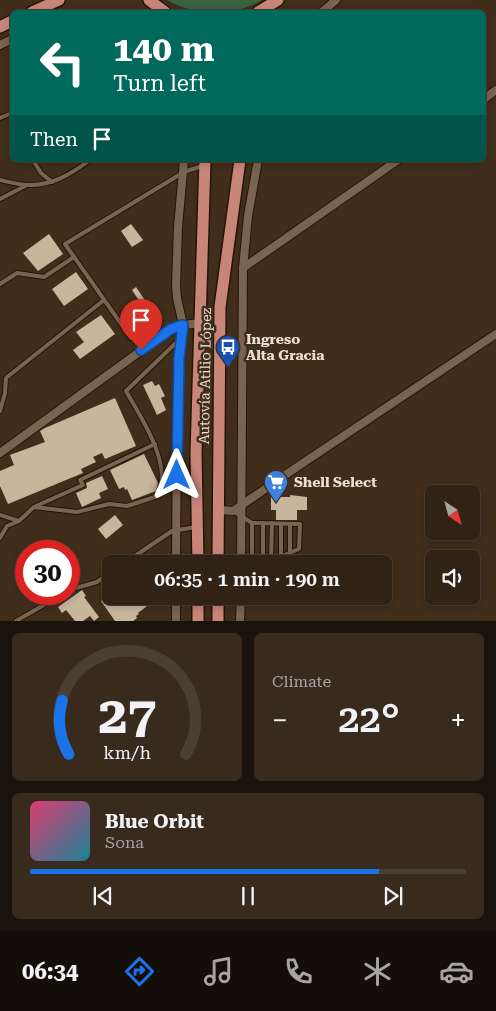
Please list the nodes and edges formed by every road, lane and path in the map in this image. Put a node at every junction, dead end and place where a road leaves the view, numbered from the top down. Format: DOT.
graph roads {
  1 [pos="59,0"];
  2 [pos="279,0"];
  3 [pos="336,0"];
  4 [pos="36,10"];
  5 [pos="262,10"];
  6 [pos="324,10"];
  7 [pos="34,162"];
  8 [pos="87,162"];
  9 [pos="184,162"];
  10 [pos="240,162"];
  11 [pos="258,162"];
  12 [pos="395,162"];
  13 [pos="205,163"];
  14 [pos="184,172"];
  15 [pos="0,180"];
  16 [pos="52,182"];
  17 [pos="28,185"];
  18 [pos="0,199"];
  19 [pos="74,258"];
  20 [pos="243,268"];
  21 [pos="0,284"];
  22 [pos="104,300"];
  23 [pos="199,322"];
  24 [pos="183,325"];
  25 [pos="496,334"];
  26 [pos="131,338"];
  27 [pos="181,338"];
  28 [pos="0,376"];
  29 [pos="6,378"];
  30 [pos="0,411"];
  31 [pos="155,444"];
  32 [pos="0,453"];
  33 [pos="242,505"];
  34 [pos="34,507"];
  35 [pos="219,510"];
  36 [pos="233,511"];
  37 [pos="0,515"];
  38 [pos="242,516"];
  39 [pos="19,521"];
  40 [pos="252,523"];
  41 [pos="263,523"];
  42 [pos="272,524"];
  43 [pos="281,524"];
  44 [pos="290,524"];
  45 [pos="198,527"];
  46 [pos="176,530"];
  47 [pos="0,538"];
  48 [pos="290,553"];
  49 [pos="136,555"];
  50 [pos="176,555"];
  51 [pos="198,555"];
  52 [pos="218,555"];
  53 [pos="241,555"];
  54 [pos="252,555"];
  55 [pos="263,555"];
  56 [pos="271,555"];
  57 [pos="280,555"];
  58 [pos="285,555"];
  59 [pos="102,578"];
  60 [pos="80,587"];
  61 [pos="44,605"];
  62 [pos="176,605"];
  63 [pos="198,605"];
  64 [pos="218,605"];
  65 [pos="241,605"];
  66 [pos="16,621"];
  67 [pos="176,621"];
  68 [pos="198,621"];
  69 [pos="218,621"];
  70 [pos="240,621"];
  1 -- 4 [label="main road"];
  2 -- 5 [label="main road"];
  3 -- 6 [label="street"];
  7 -- 16 [label="lane"];
  8 -- 16 [label="lane"];
  9 -- 14 [label="street"];
  10 -- 35 [label="main road, Autovía Atilio López"];
  11 -- 20 [label="street"];
  12 -- 20 [label="street"];
  13 -- 14 [label="lane"];
  13 -- 23 [label="main road, Autovía Atilio López"];
  14 -- 19 [label="lane"];
  14 -- 24 [label="street"];
  15 -- 17 [label="lane"];
  16 -- 17 [label="lane"];
  17 -- 18 [label="lane"];
  19 -- 21 [label="lane"];
  19 -- 22 [label="lane"];
  20 -- 33 [label="street"];
  22 -- 26 [label="lane"];
  22 -- 29 [label="lane"];
  23 -- 24 [label="street"];
  23 -- 45 [label="main road, Autovía Atilio López"];
  24 -- 27 [label="street"];
  24 -- 32 [label="street"];
  25 -- 33 [label="street"];
  27 -- 31 [label="lane"];
  27 -- 46 [label="street"];
  28 -- 29 [label="lane"];
  29 -- 30 [label="lane"];
  31 -- 34 [label="lane"];
  31 -- 34 [label="lane"];
  33 -- 36 [label="street"];
  33 -- 38 [label="street"];
  34 -- 39 [label="lane"];
  35 -- 36 [label="street"];
  35 -- 52 [label="main road, Autovía Atilio López"];
  36 -- 38 [label="lane"];
  37 -- 39 [label="lane"];
  38 -- 40 [label="lane"];
  38 -- 53 [label="street"];
  39 -- 47 [label="lane"];
  40 -- 41 [label="lane"];
  40 -- 54 [label="lane"];
  41 -- 42 [label="lane"];
  41 -- 55 [label="lane"];
  42 -- 43 [label="lane"];
  42 -- 56 [label="lane"];
  43 -- 44 [label="lane"];
  43 -- 57 [label="lane"];
  44 -- 48 [label="lane"];
  44 -- 48 [label="lane"];
  45 -- 46 [label="lane"];
  45 -- 51 [label="main road, Autovía Atilio López"];
  46 -- 49 [label="lane"];
  46 -- 50 [label="street"];
  48 -- 58 [label="lane"];
  59 -- 60 [label="lane"];
  61 -- 66 [label="lane"];
  62 -- 67 [label="street"];
  63 -- 68 [label="main road"];
  64 -- 69 [label="main road"];
  65 -- 70 [label="street"];
}
